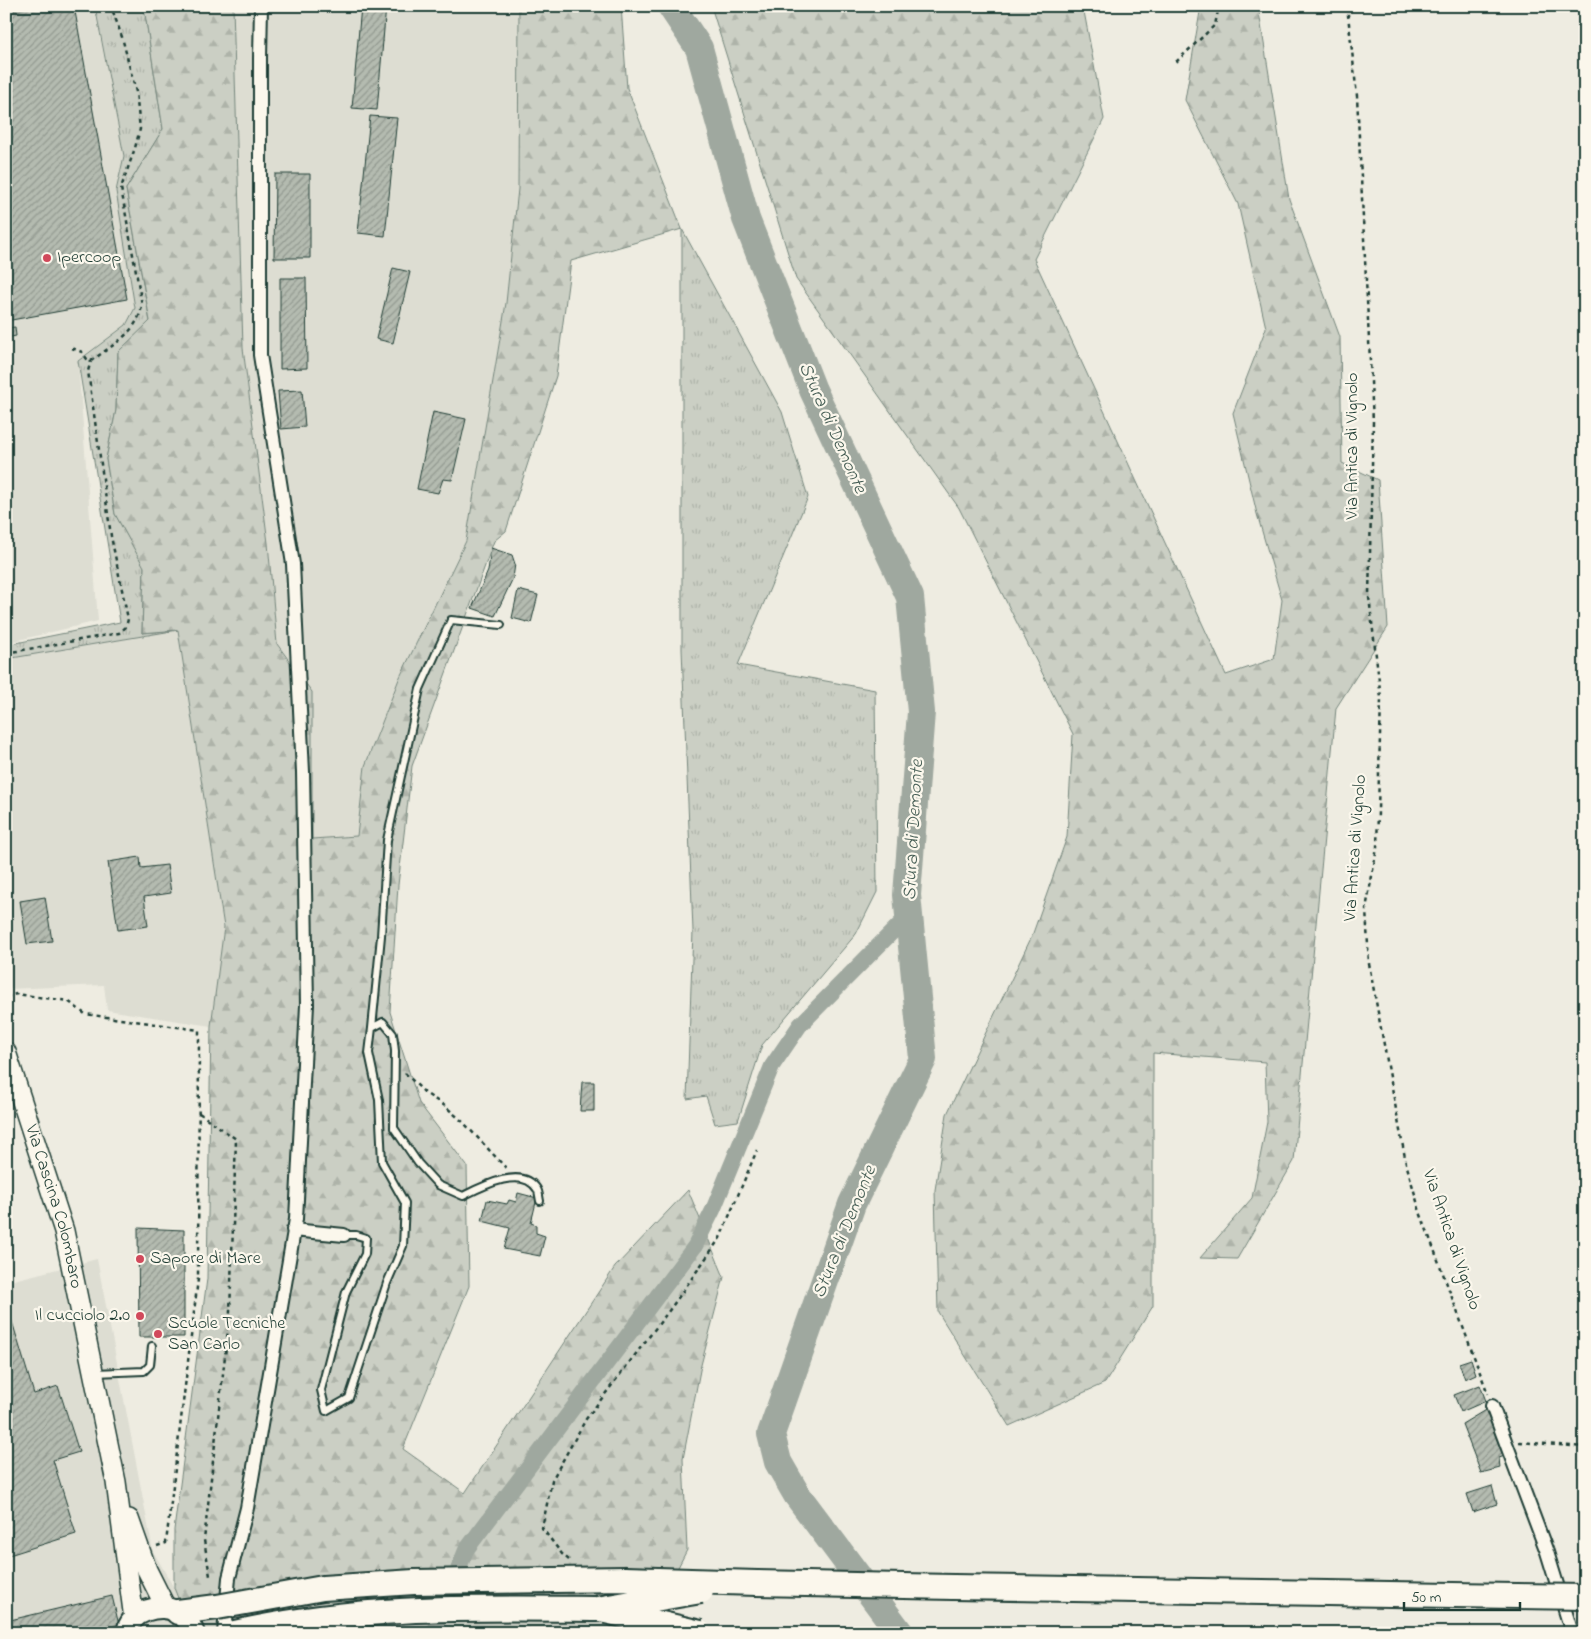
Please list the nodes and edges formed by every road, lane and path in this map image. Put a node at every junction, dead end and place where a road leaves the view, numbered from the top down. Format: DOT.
graph roads {
  1 [pos="111,6"];
  2 [pos="261,6"];
  3 [pos="1219,6"];
  4 [pos="1347,6"];
  5 [pos="1176,62"];
  6 [pos="72,348"];
  7 [pos="91,361"];
  8 [pos="501,625"];
  9 [pos="6,653"];
  10 [pos="6,997"];
  11 [pos="372,1028"];
  12 [pos="6,1052"];
  13 [pos="394,1060"];
  14 [pos="199,1113"];
  15 [pos="757,1150"];
  16 [pos="514,1177"];
  17 [pos="540,1201"];
  18 [pos="293,1230"];
  19 [pos="344,1235"];
  20 [pos="152,1346"];
  21 [pos="93,1374"];
  22 [pos="1492,1406"];
  23 [pos="1505,1441"];
  24 [pos="1585,1447"];
  25 [pos="116,1482"];
  26 [pos="140,1551"];
  27 [pos="569,1560"];
  28 [pos="210,1576"];
  29 [pos="757,1583"];
  30 [pos="1585,1597"];
  31 [pos="597,1609"];
  32 [pos="172,1610"];
  33 [pos="130,1626"];
  34 [pos="194,1633"];
  35 [pos="224,1633"];
  36 [pos="235,1633"];
  37 [pos="700,1633"];
  38 [pos="1572,1633"];
  1 -- 7 [label="path"];
  2 -- 18 [label="street"];
  3 -- 5 [label="path"];
  4 -- 22 [label="path, Via Antica di Vignolo"];
  6 -- 7 [label="path"];
  7 -- 9 [label="path"];
  8 -- 11 [label="lane"];
  10 -- 14 [label="path"];
  11 -- 13 [label="lane"];
  11 -- 19 [label="lane"];
  12 -- 21 [label="main road, Via Cascina Colombaro"];
  13 -- 16 [label="path"];
  13 -- 16 [label="lane"];
  14 -- 26 [label="path"];
  14 -- 28 [label="path"];
  15 -- 27 [label="path"];
  16 -- 17 [label="lane"];
  18 -- 19 [label="street"];
  18 -- 35 [label="street"];
  20 -- 21 [label="lane"];
  21 -- 25 [label="main road, Via Cascina Colombaro"];
  22 -- 23 [label="street"];
  23 -- 24 [label="path"];
  23 -- 38 [label="street"];
  25 -- 26 [label="main road, Via Cascina Colombaro"];
  25 -- 33 [label="main road, Via Cascina Colombaro"];
  26 -- 32 [label="main road, Via Cascina Colombaro"];
  29 -- 30 [label="highway, bridge"];
  29 -- 31 [label="highway, bridge"];
  29 -- 32 [label="highway, bridge"];
  31 -- 36 [label="highway"];
  31 -- 37 [label="highway, bridge"];
  32 -- 33 [label="main road"];
  32 -- 34 [label="main road"];
}
